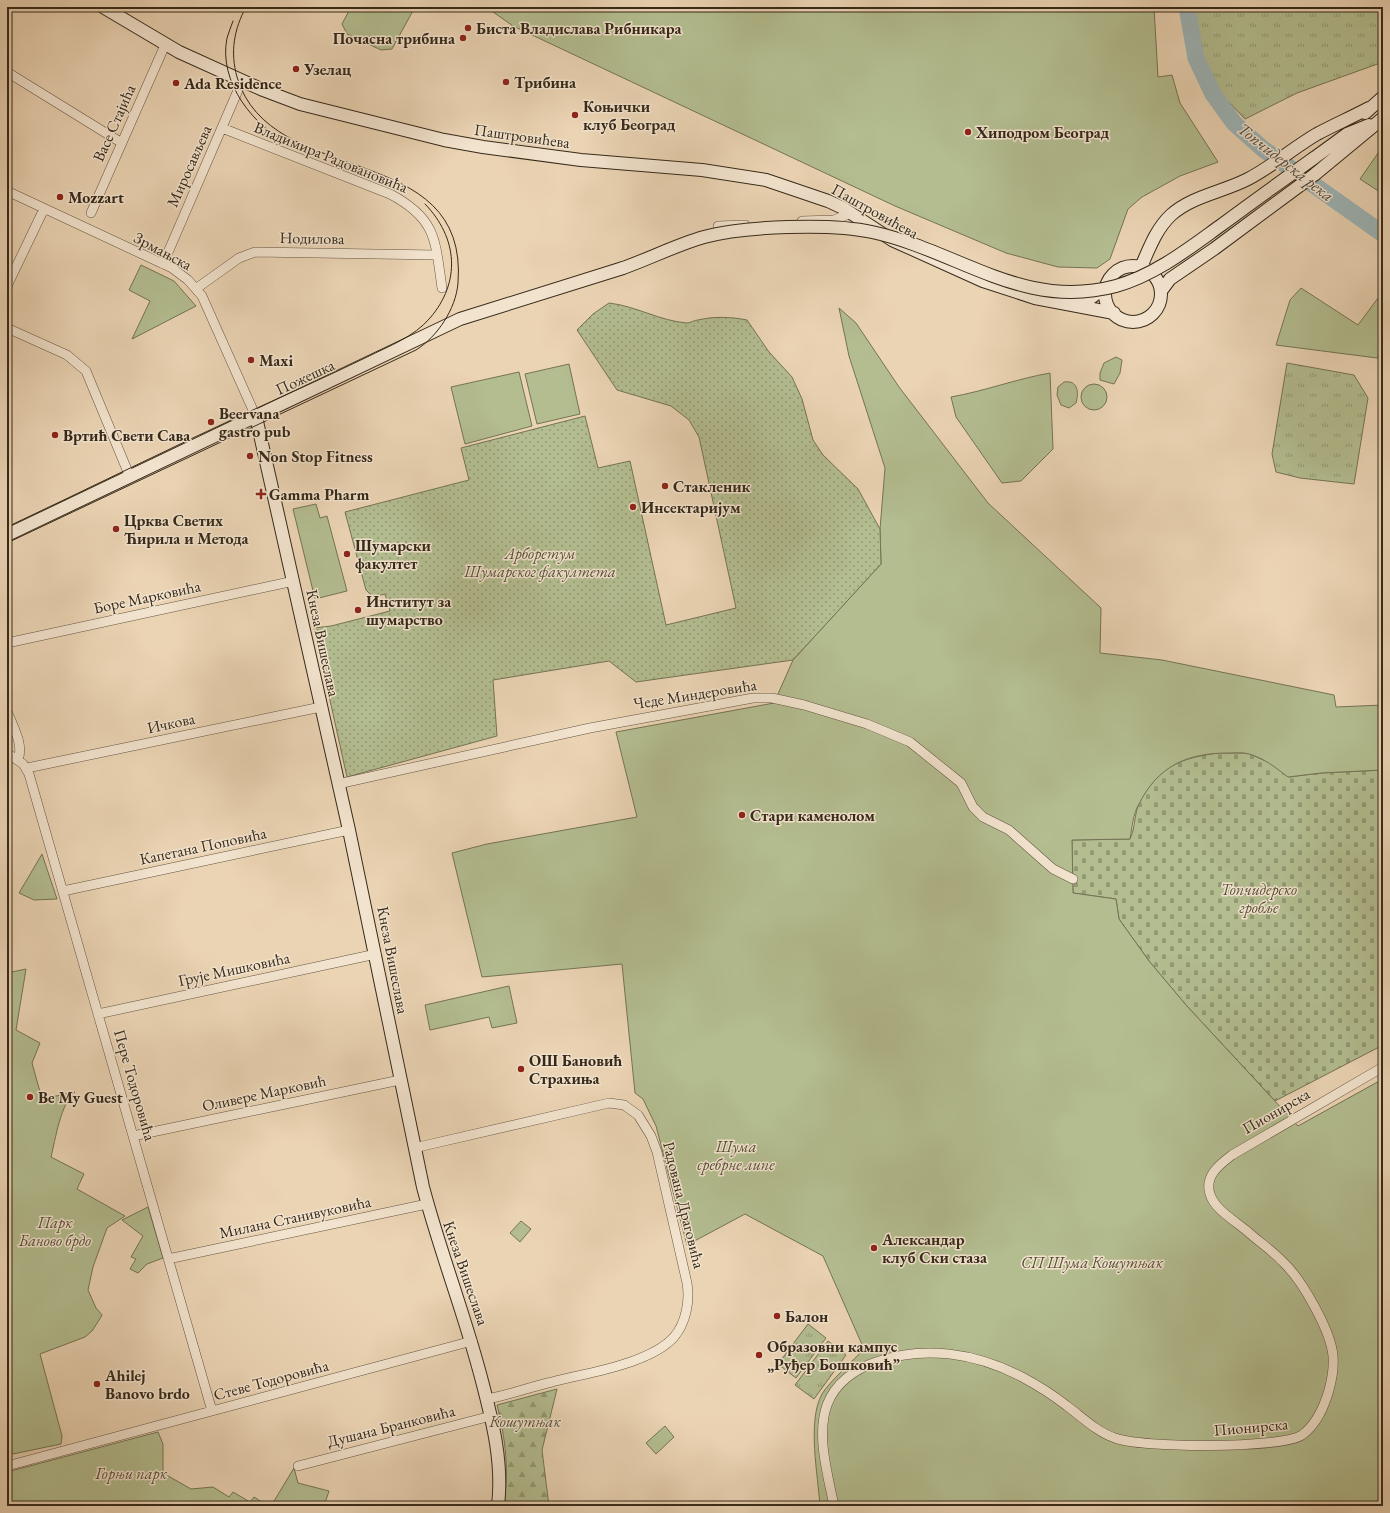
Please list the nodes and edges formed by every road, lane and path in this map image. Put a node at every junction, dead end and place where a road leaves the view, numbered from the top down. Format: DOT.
graph roads {
  1 [pos="102,7"];
  2 [pos="165,45"];
  3 [pos="7,72"];
  4 [pos="242,81"];
  5 [pos="1383,97"];
  6 [pos="1369,108"];
  7 [pos="1382,119"];
  8 [pos="222,128"];
  9 [pos="1347,134"];
  10 [pos="122,143"];
  11 [pos="7,191"];
  12 [pos="42,213"];
  13 [pos="91,213"];
  14 [pos="851,213"];
  15 [pos="718,226"];
  16 [pos="438,255"];
  17 [pos="163,264"];
  18 [pos="1141,267"];
  19 [pos="7,286"];
  20 [pos="1107,286"];
  21 [pos="197,288"];
  22 [pos="442,288"];
  23 [pos="1161,291"];
  24 [pos="1056,303"];
  25 [pos="1114,313"];
  26 [pos="7,328"];
  27 [pos="256,417"];
  28 [pos="130,477"];
  29 [pos="7,535"];
  30 [pos="294,581"];
  31 [pos="7,643"];
  32 [pos="321,707"];
  33 [pos="7,711"];
  34 [pos="7,753"];
  35 [pos="18,760"];
  36 [pos="27,768"];
  37 [pos="338,784"];
  38 [pos="349,830"];
  39 [pos="1073,880"];
  40 [pos="63,891"];
  41 [pos="376,954"];
  42 [pos="98,1014"];
  43 [pos="1383,1068"];
  44 [pos="400,1080"];
  45 [pos="133,1136"];
  46 [pos="414,1148"];
  47 [pos="427,1204"];
  48 [pos="168,1259"];
  49 [pos="472,1341"];
  50 [pos="487,1399"];
  51 [pos="212,1411"];
  52 [pos="491,1416"];
  53 [pos="7,1466"];
  54 [pos="298,1466"];
  55 [pos="498,1506"];
  56 [pos="834,1506"];
  1 -- 2 [label="street, Паштровићева"];
  2 -- 4 [label="street, Паштровићева"];
  2 -- 10 [label="street, Васе Стајића"];
  3 -- 10 [label="street"];
  4 -- 8 [label="street, Миросављева"];
  4 -- 14 [label="street, Паштровићева"];
  5 -- 6 [label="street"];
  6 -- 9 [label="street"];
  6 -- 18 [label="street"];
  7 -- 9 [label="street"];
  7 -- 23 [label="street"];
  8 -- 16 [label="street, Владимира Радовановића"];
  8 -- 17 [label="street, Миросављева"];
  9 -- 27 [label="street, Пожешка, bridge"];
  10 -- 13 [label="street, Васе Стајића"];
  11 -- 17 [label="street, Зрмањска"];
  12 -- 19 [label="street"];
  14 -- 15 [label="street"];
  14 -- 24 [label="street, Паштровићева"];
  16 -- 21 [label="street, Нодилова"];
  16 -- 22 [label="street, Владимира Радовановића"];
  17 -- 21 [label="street, Зрмањска"];
  18 -- 20 [label="street"];
  18 -- 23 [label="street"];
  20 -- 24 [label="street, Паштровићева"];
  20 -- 25 [label="street"];
  21 -- 27 [label="street, Зрмањска"];
  23 -- 25 [label="street"];
  24 -- 25 [label="street, Паштровићева"];
  26 -- 28 [label="street"];
  27 -- 28 [label="street, Пожешка"];
  27 -- 30 [label="street, Кнеза Вишеслава"];
  28 -- 29 [label="street, Пожешка"];
  30 -- 31 [label="street, Боре Марковића"];
  30 -- 32 [label="street, Кнеза Вишеслава"];
  32 -- 36 [label="street, Ичкова"];
  32 -- 37 [label="street, Кнеза Вишеслава"];
  33 -- 35 [label="street"];
  34 -- 35 [label="street"];
  35 -- 36 [label="street"];
  36 -- 40 [label="street, Пере Тодоровића"];
  37 -- 38 [label="street, Кнеза Вишеслава"];
  37 -- 39 [label="street, Чеде Миндеровића"];
  38 -- 40 [label="street, Капетана Поповића"];
  38 -- 41 [label="street, Кнеза Вишеслава"];
  40 -- 42 [label="street, Пере Тодоровића"];
  41 -- 42 [label="street, Грује Мишковића"];
  41 -- 44 [label="street, Кнеза Вишеслава"];
  42 -- 45 [label="street, Пере Тодоровића"];
  43 -- 56 [label="street, Пионирска"];
  44 -- 45 [label="street, Оливере Марковић"];
  44 -- 46 [label="street, Кнеза Вишеслава"];
  45 -- 48 [label="street, Пере Тодоровића"];
  46 -- 47 [label="street, Кнеза Вишеслава"];
  46 -- 50 [label="street, Радована Драговића"];
  47 -- 48 [label="street, Милана Станивуковића"];
  47 -- 49 [label="street, Кнеза Вишеслава"];
  48 -- 51 [label="street, Пере Тодоровића"];
  49 -- 50 [label="street, Кнеза Вишеслава"];
  49 -- 51 [label="street, Стеве Тодоровића"];
  50 -- 52 [label="street, Кнеза Вишеслава"];
  51 -- 53 [label="street, Стеве Тодоровића"];
  52 -- 54 [label="street, Душана Бранковића"];
  52 -- 55 [label="street, Кнеза Вишеслава"];
}
